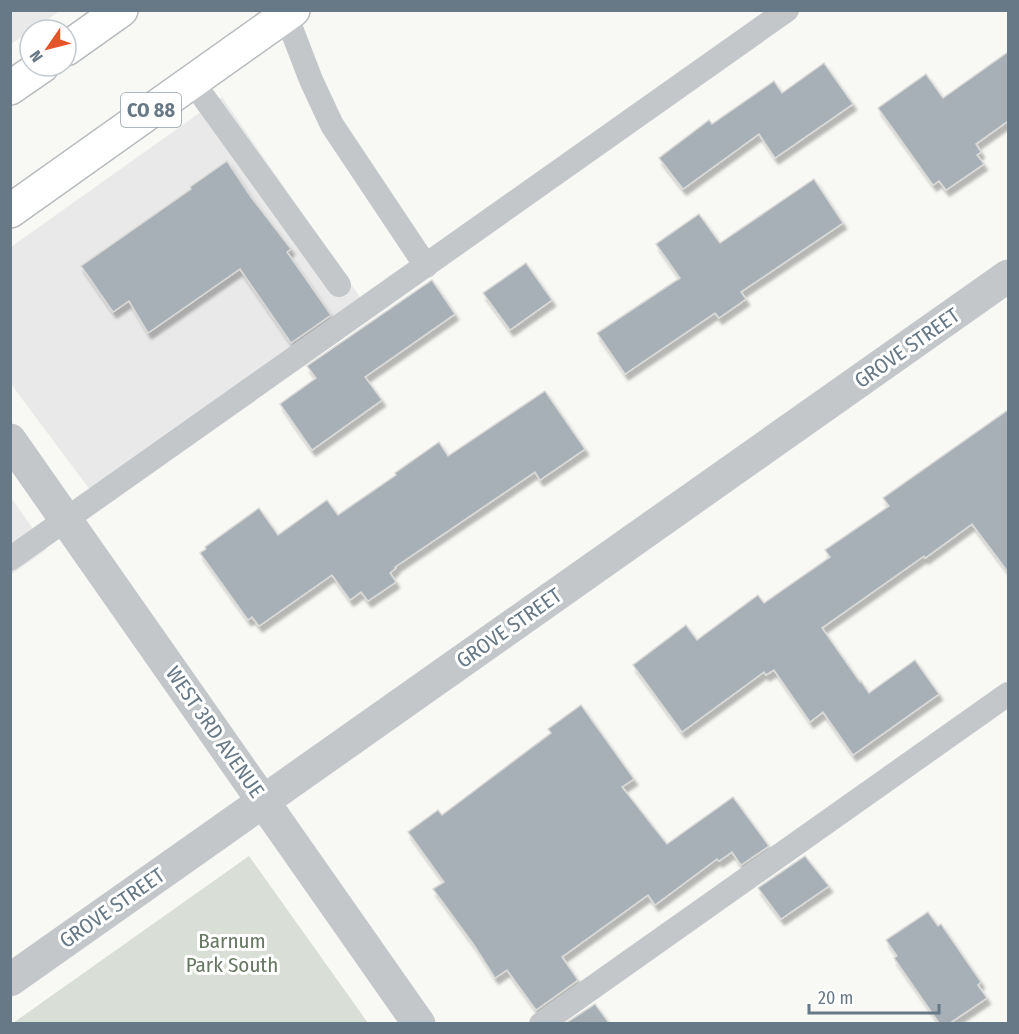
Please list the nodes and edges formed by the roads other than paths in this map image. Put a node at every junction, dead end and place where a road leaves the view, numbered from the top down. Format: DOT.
graph roads {
  1 [pos="121,10"];
  2 [pos="787,10"];
  3 [pos="290,13"];
  4 [pos="78,40"];
  5 [pos="25,78"];
  6 [pos="192,81"];
  7 [pos="10,88"];
  8 [pos="10,211"];
  9 [pos="426,266"];
  10 [pos="1008,276"];
  11 [pos="339,285"];
  12 [pos="10,440"];
  13 [pos="67,520"];
  14 [pos="10,560"];
  15 [pos="1008,694"];
  16 [pos="264,802"];
  17 [pos="10,980"];
  18 [pos="419,1023"];
  19 [pos="541,1023"];
  1 -- 4 [label="main road"];
  2 -- 9 [label="lane"];
  3 -- 6 [label="main road, CO 88"];
  3 -- 9 [label="lane"];
  5 -- 7 [label="main road"];
  6 -- 8 [label="main road, CO 88"];
  6 -- 11 [label="lane"];
  9 -- 13 [label="lane"];
  10 -- 16 [label="street, GROVE STREET"];
  12 -- 13 [label="street, WEST 3RD AVENUE"];
  13 -- 14 [label="lane"];
  13 -- 16 [label="street, WEST 3RD AVENUE"];
  15 -- 19 [label="lane"];
  16 -- 17 [label="street, GROVE STREET"];
  16 -- 18 [label="street, WEST 3RD AVENUE"];
}
